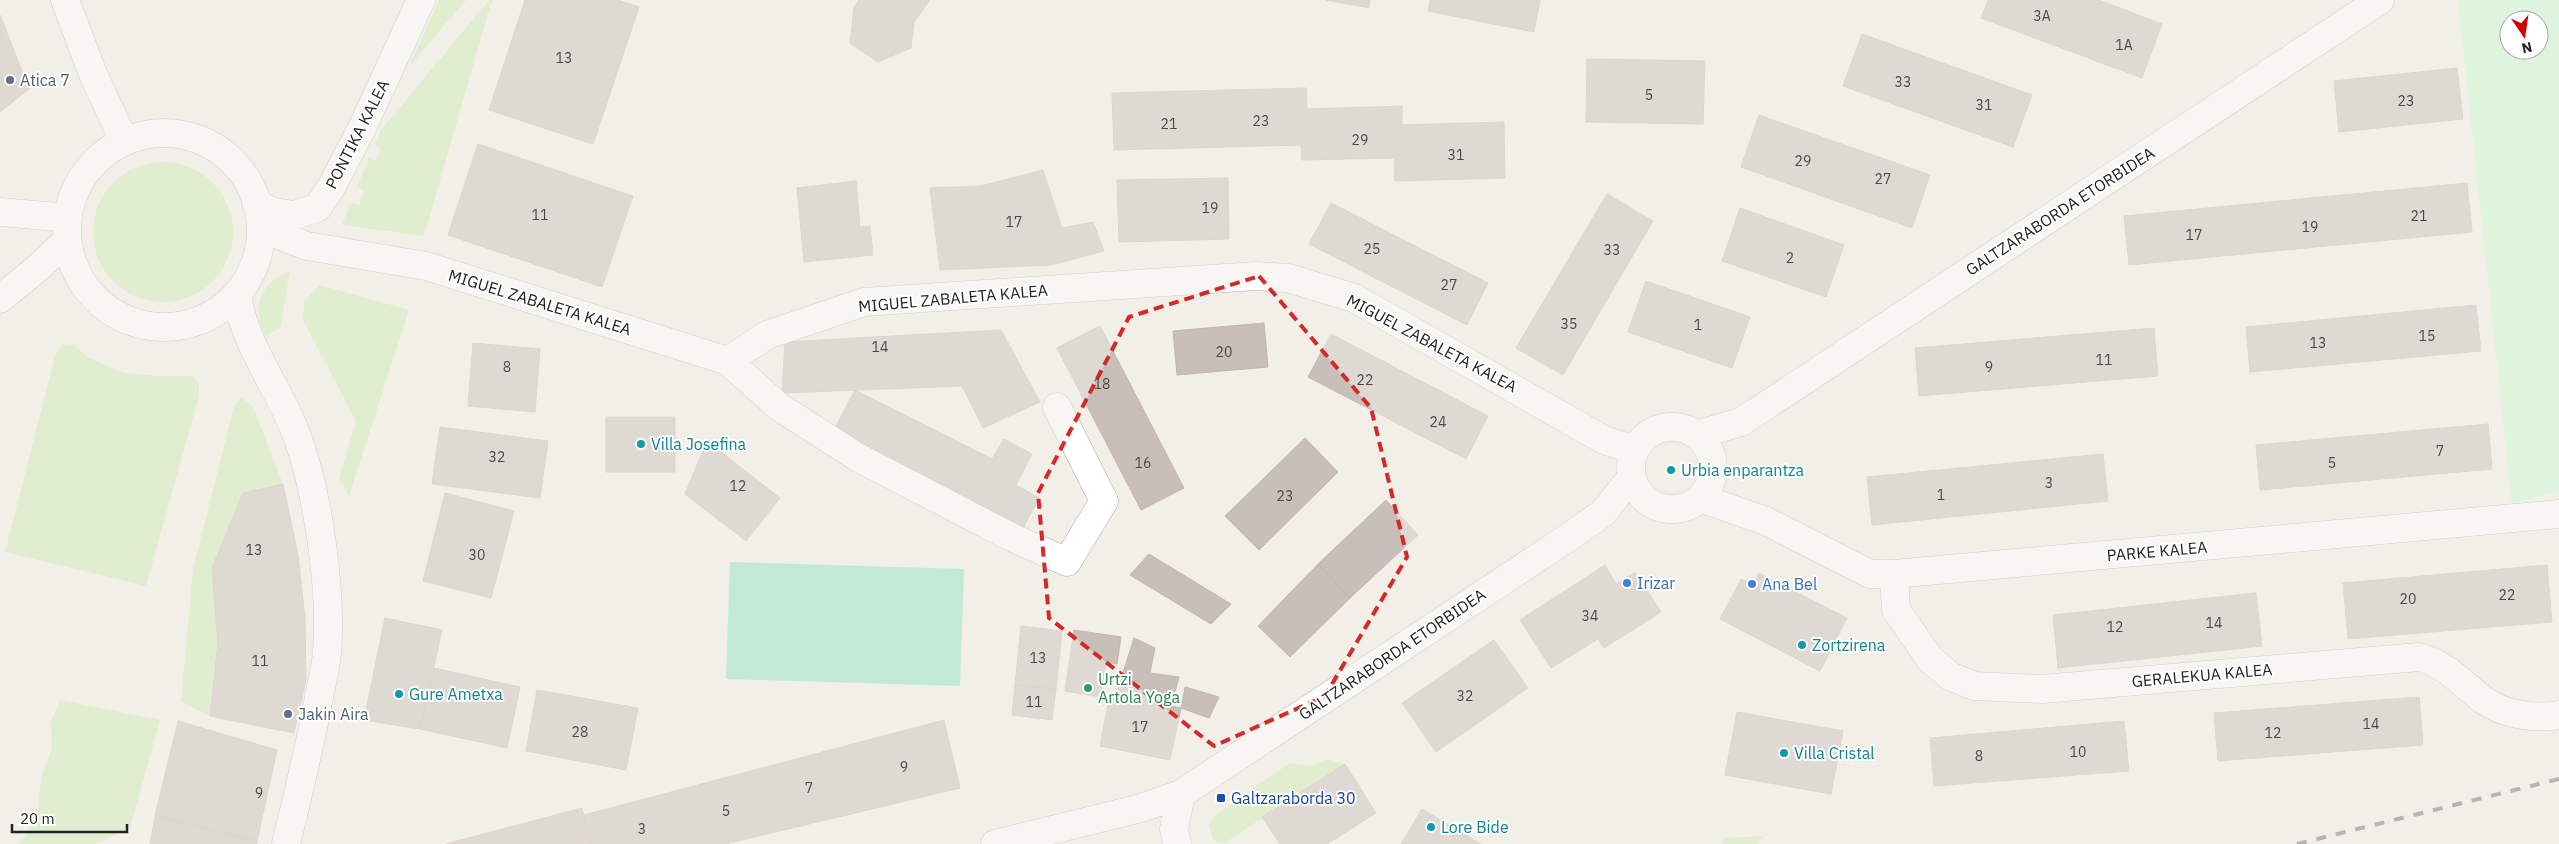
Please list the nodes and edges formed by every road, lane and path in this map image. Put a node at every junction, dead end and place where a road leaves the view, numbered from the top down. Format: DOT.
graph roads {
  1 [pos="65,0"];
  2 [pos="421,0"];
  3 [pos="2380,0"];
  4 [pos="124,140"];
  5 [pos="0,212"];
  6 [pos="259,215"];
  7 [pos="67,229"];
  8 [pos="237,294"];
  9 [pos="0,298"];
  10 [pos="728,361"];
  11 [pos="1057,407"];
  12 [pos="1741,422"];
  13 [pos="1696,435"];
  14 [pos="1634,450"];
  15 [pos="1712,466"];
  16 [pos="1631,478"];
  17 [pos="1700,498"];
  18 [pos="1647,502"];
  19 [pos="1603,513"];
  20 [pos="2559,514"];
  21 [pos="1766,521"];
  22 [pos="1894,574"];
  23 [pos="2559,715"];
  24 [pos="1181,794"];
  25 [pos="1031,835"];
  26 [pos="286,844"];
  27 [pos="994,844"];
  28 [pos="1070,844"];
  29 [pos="1177,844"];
  1 -- 4 [label="street"];
  2 -- 6 [label="street, PONTIKA KALEA"];
  3 -- 12 [label="street, GALTZARABORDA ETORBIDEA"];
  4 -- 6 [label="street"];
  4 -- 7 [label="street"];
  5 -- 7 [label="street"];
  6 -- 8 [label="street"];
  6 -- 10 [label="street, MIGUEL ZABALETA KALEA"];
  7 -- 8 [label="street"];
  7 -- 9 [label="street"];
  8 -- 26 [label="street"];
  10 -- 11 [label="street"];
  10 -- 14 [label="street, MIGUEL ZABALETA KALEA"];
  12 -- 13 [label="street, GALTZARABORDA ETORBIDEA"];
  12 -- 15 [label="street, GALTZARABORDA ETORBIDEA"];
  13 -- 14 [label="street"];
  13 -- 15 [label="street"];
  14 -- 16 [label="street"];
  15 -- 17 [label="street"];
  15 -- 21 [label="street, PARKE KALEA"];
  16 -- 18 [label="street"];
  16 -- 19 [label="street, GALTZARABORDA ETORBIDEA"];
  17 -- 18 [label="street"];
  17 -- 21 [label="street, PARKE KALEA"];
  18 -- 19 [label="street, GALTZARABORDA ETORBIDEA"];
  19 -- 24 [label="street, GALTZARABORDA ETORBIDEA"];
  20 -- 22 [label="street, PARKE KALEA"];
  21 -- 22 [label="street, PARKE KALEA"];
  22 -- 23 [label="street, GERALEKUA KALEA"];
  24 -- 25 [label="street, GALTZARABORDA ETORBIDEA"];
  24 -- 29 [label="street"];
  25 -- 27 [label="street, GALTZARABORDA ETORBIDEA"];
  25 -- 28 [label="street"];
}
